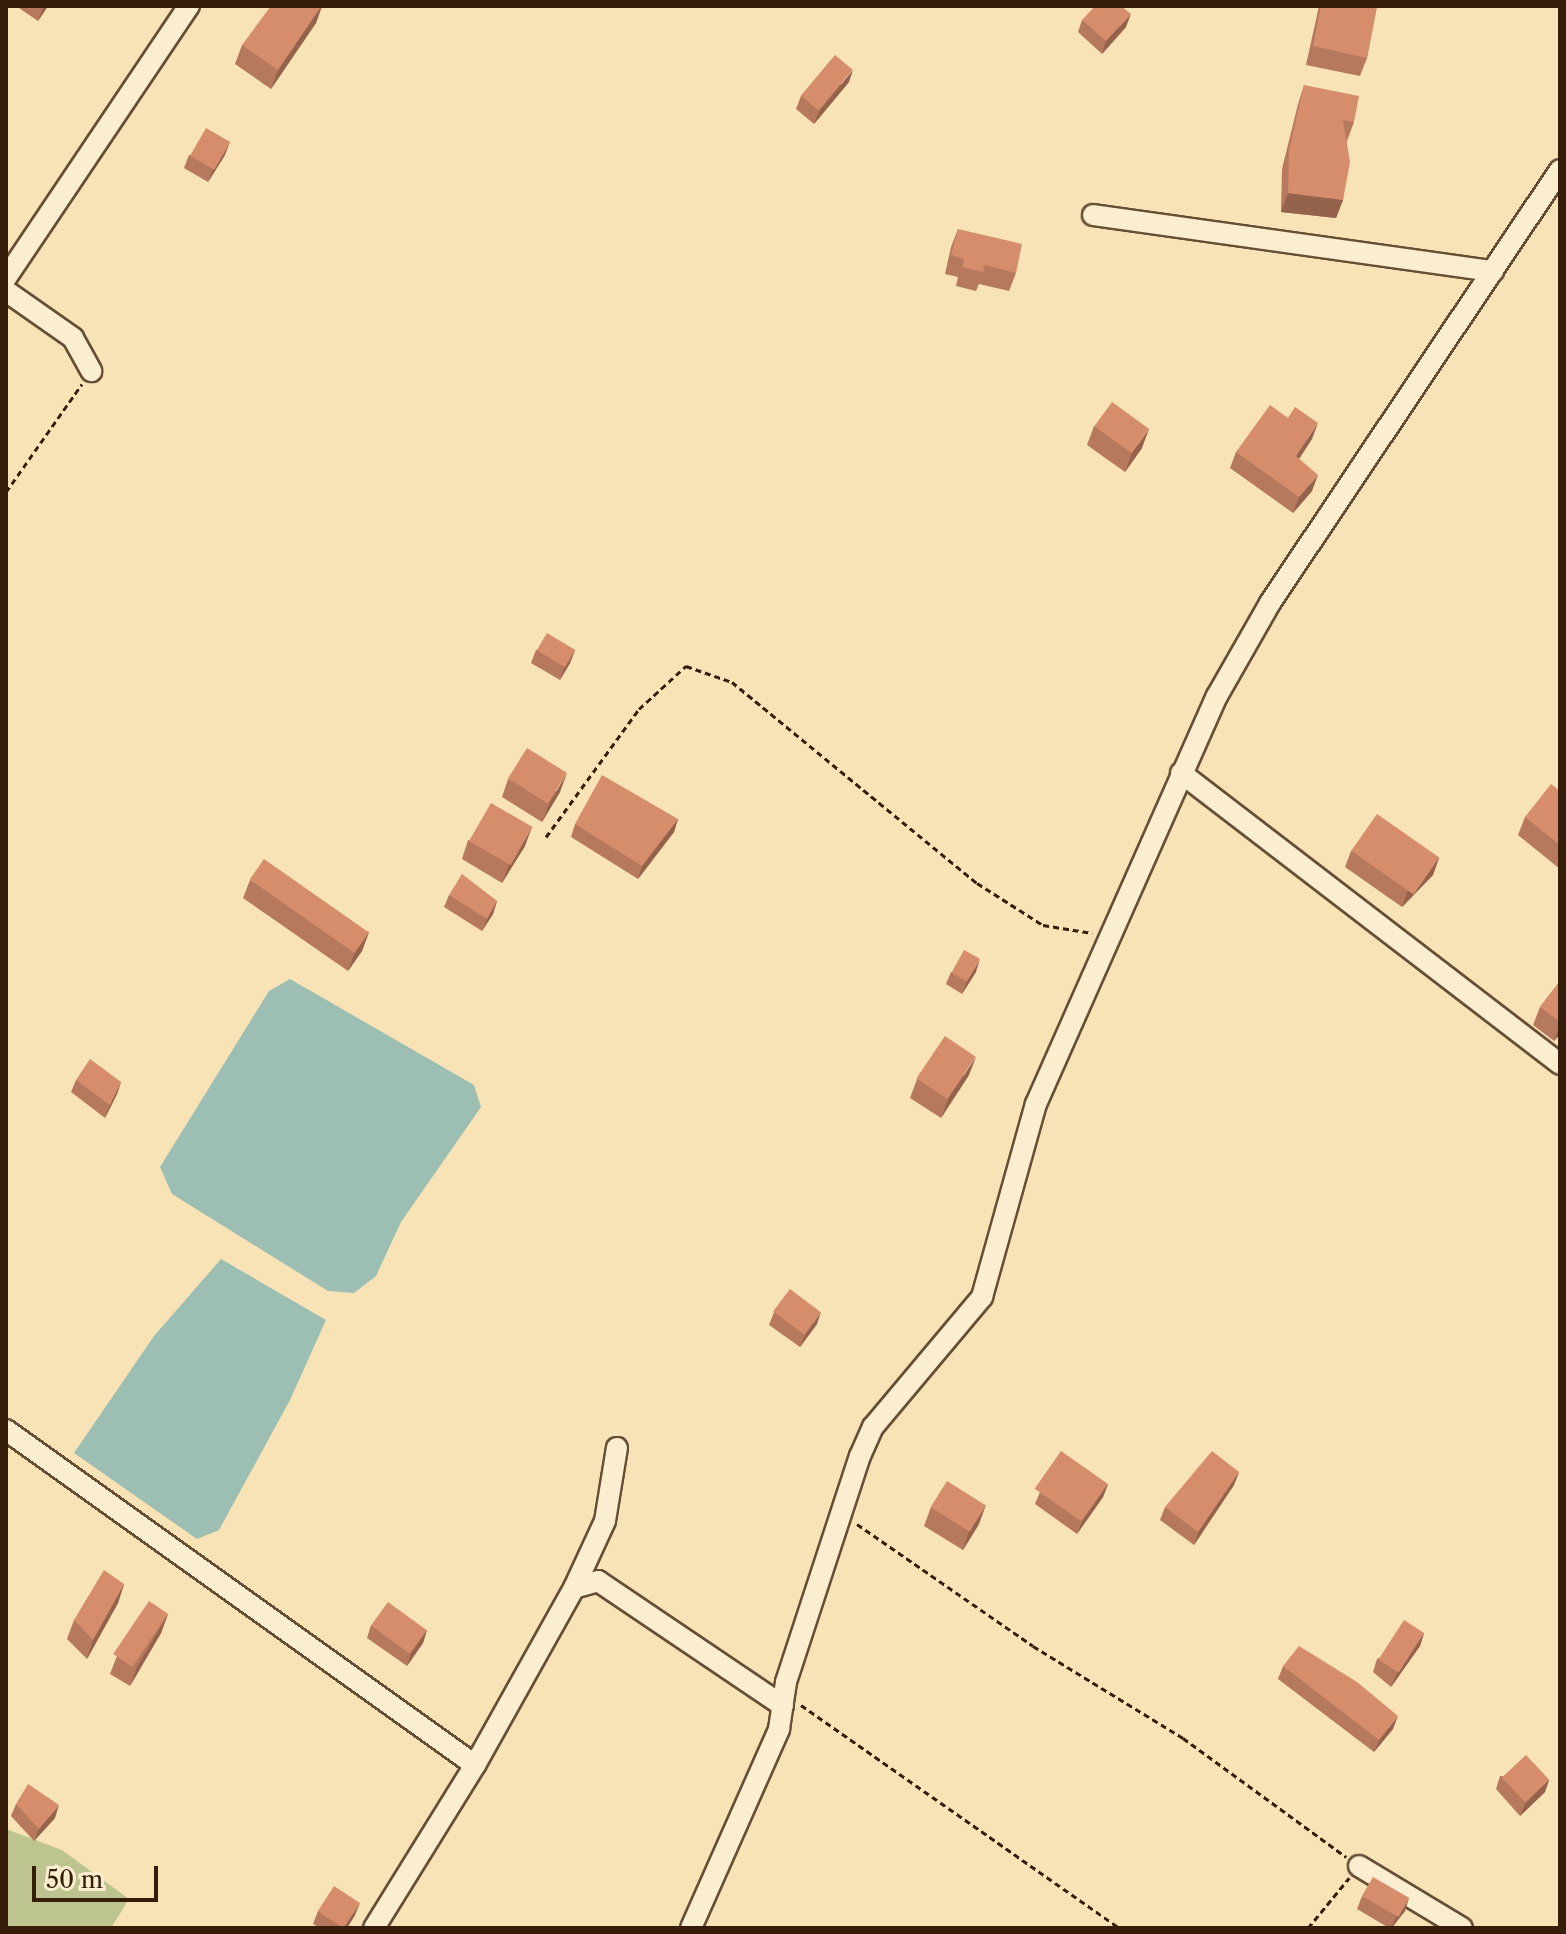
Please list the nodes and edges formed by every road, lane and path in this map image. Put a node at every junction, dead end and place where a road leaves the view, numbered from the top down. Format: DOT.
graph roads {
  1 [pos="189,6"];
  2 [pos="1560,170"];
  3 [pos="1093,215"];
  4 [pos="1493,271"];
  5 [pos="6,278"];
  6 [pos="6,291"];
  7 [pos="91,371"];
  8 [pos="6,492"];
  9 [pos="1181,773"];
  10 [pos="546,837"];
  11 [pos="1108,935"];
  12 [pos="1560,1064"];
  13 [pos="6,1430"];
  14 [pos="617,1448"];
  15 [pos="841,1512"];
  16 [pos="574,1588"];
  17 [pos="783,1700"];
  18 [pos="475,1765"];
  19 [pos="1359,1866"];
  20 [pos="374,1928"];
  21 [pos="691,1928"];
  22 [pos="1120,1928"];
  23 [pos="1308,1928"];
  24 [pos="1462,1928"];
  1 -- 5 [label="street"];
  2 -- 4 [label="street"];
  3 -- 4 [label="street"];
  4 -- 9 [label="street"];
  6 -- 7 [label="street"];
  7 -- 8 [label="path"];
  9 -- 11 [label="street"];
  9 -- 12 [label="street"];
  10 -- 11 [label="path"];
  11 -- 15 [label="street"];
  13 -- 18 [label="street"];
  14 -- 16 [label="street"];
  15 -- 17 [label="street"];
  15 -- 19 [label="path"];
  16 -- 17 [label="street"];
  16 -- 18 [label="street"];
  17 -- 21 [label="street"];
  17 -- 22 [label="path"];
  18 -- 20 [label="street"];
  19 -- 23 [label="path"];
  19 -- 24 [label="street"];
}
